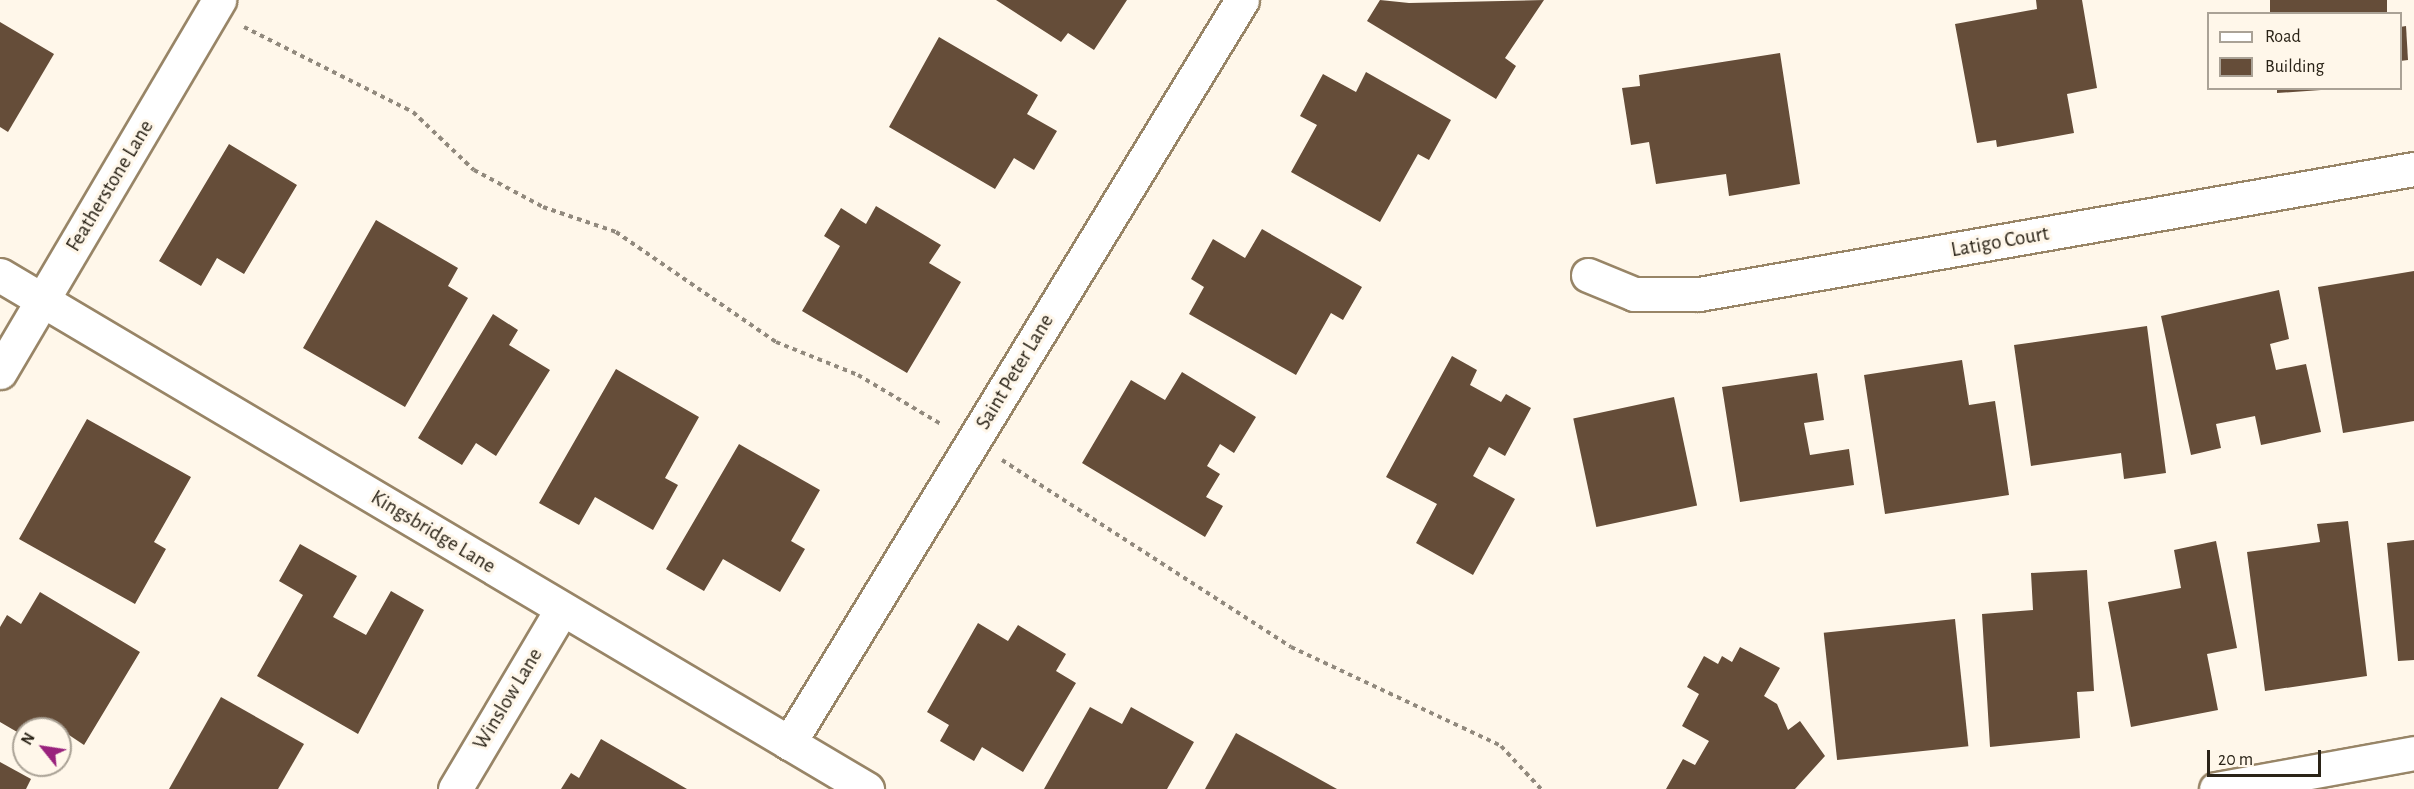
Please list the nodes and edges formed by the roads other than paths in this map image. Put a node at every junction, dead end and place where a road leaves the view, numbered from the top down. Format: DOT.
graph roads {
  1 [pos="1242,0"];
  2 [pos="216,5"];
  3 [pos="2414,169"];
  4 [pos="0,275"];
  5 [pos="1588,275"];
  6 [pos="42,300"];
  7 [pos="0,372"];
  8 [pos="562,609"];
  9 [pos="789,743"];
  10 [pos="2414,753"];
  11 [pos="455,789"];
  12 [pos="867,789"];
  13 [pos="2216,789"];
  1 -- 9 [label="street, Saint Peter Lane"];
  2 -- 6 [label="street, Featherstone Lane"];
  3 -- 5 [label="street, Latigo Court"];
  4 -- 6 [label="street, Kingsbridge Lane"];
  6 -- 7 [label="street, Featherstone Lane"];
  6 -- 8 [label="street, Kingsbridge Lane"];
  8 -- 9 [label="street, Kingsbridge Lane"];
  8 -- 11 [label="street, Winslow Lane"];
  9 -- 12 [label="street, Kingsbridge Lane"];
  10 -- 13 [label="street"];
}
